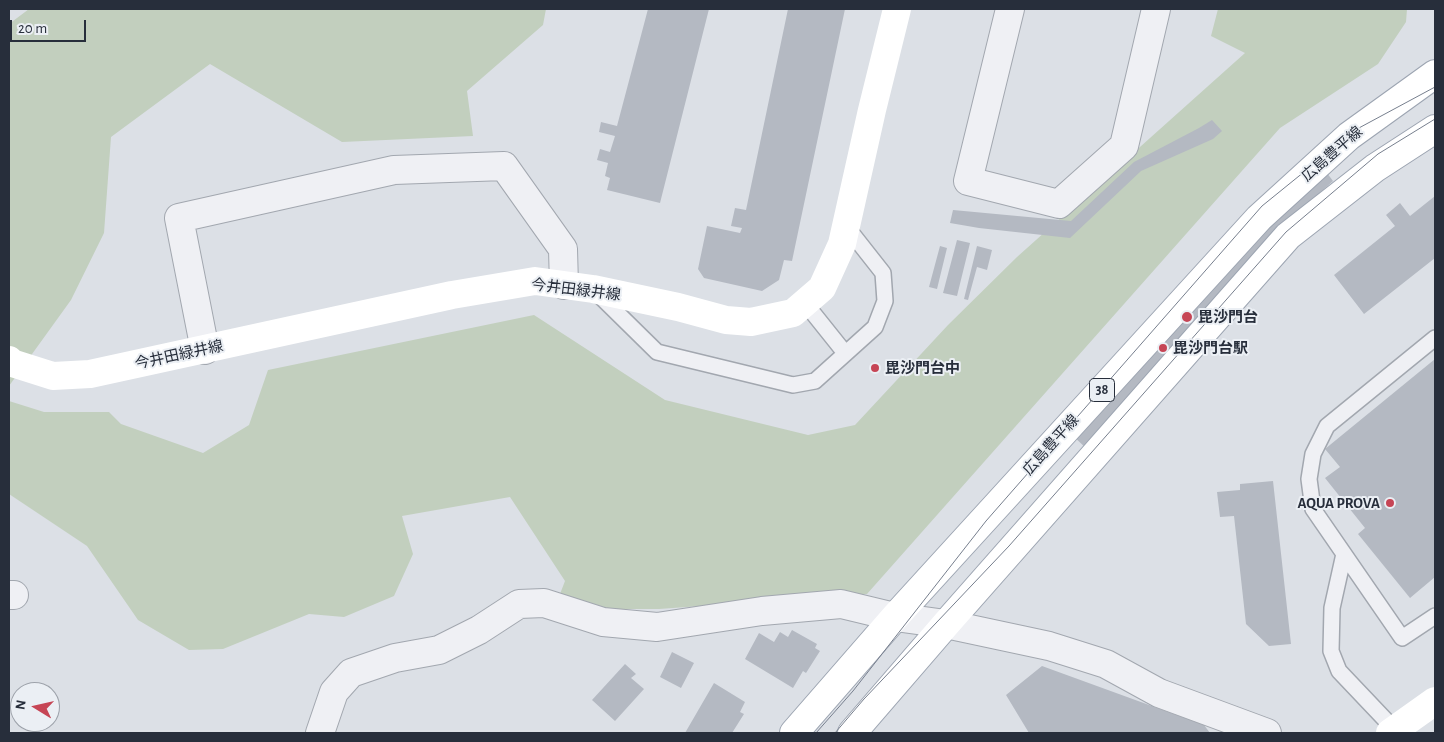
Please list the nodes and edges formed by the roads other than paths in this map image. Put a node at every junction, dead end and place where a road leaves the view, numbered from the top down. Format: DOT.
graph roads {
  1 [pos="897,9"];
  2 [pos="1010,9"];
  3 [pos="1156,9"];
  4 [pos="1435,74"];
  5 [pos="1435,129"];
  6 [pos="846,226"];
  7 [pos="564,285"];
  8 [pos="592,289"];
  9 [pos="805,303"];
  10 [pos="1435,338"];
  11 [pos="205,350"];
  12 [pos="845,353"];
  13 [pos="9,360"];
  14 [pos="1344,554"];
  15 [pos="1435,616"];
  16 [pos="895,617"];
  17 [pos="946,624"];
  18 [pos="1435,701"];
  19 [pos="1392,732"];
  20 [pos="320,733"];
  21 [pos="794,733"];
  22 [pos="852,733"];
  23 [pos="1267,733"];
  1 -- 6 [label="main road, 今井田緑井線"];
  2 -- 3 [label="street"];
  4 -- 16 [label="main road, 広島豊平線 / 38"];
  5 -- 17 [label="main road, 38"];
  6 -- 9 [label="main road, 今井田緑井線"];
  6 -- 12 [label="lane"];
  7 -- 8 [label="main road, 今井田緑井線"];
  7 -- 11 [label="main road, 今井田緑井線"];
  7 -- 11 [label="street"];
  8 -- 9 [label="main road, 今井田緑井線"];
  8 -- 12 [label="lane"];
  9 -- 12 [label="lane"];
  10 -- 14 [label="lane"];
  11 -- 13 [label="main road, 今井田緑井線"];
  14 -- 15 [label="lane"];
  14 -- 19 [label="lane"];
  16 -- 17 [label="street"];
  16 -- 20 [label="street"];
  16 -- 21 [label="main road, 広島豊平線 / 38"];
  17 -- 22 [label="main road, 38"];
  17 -- 23 [label="street"];
  18 -- 19 [label="main road"];
}
